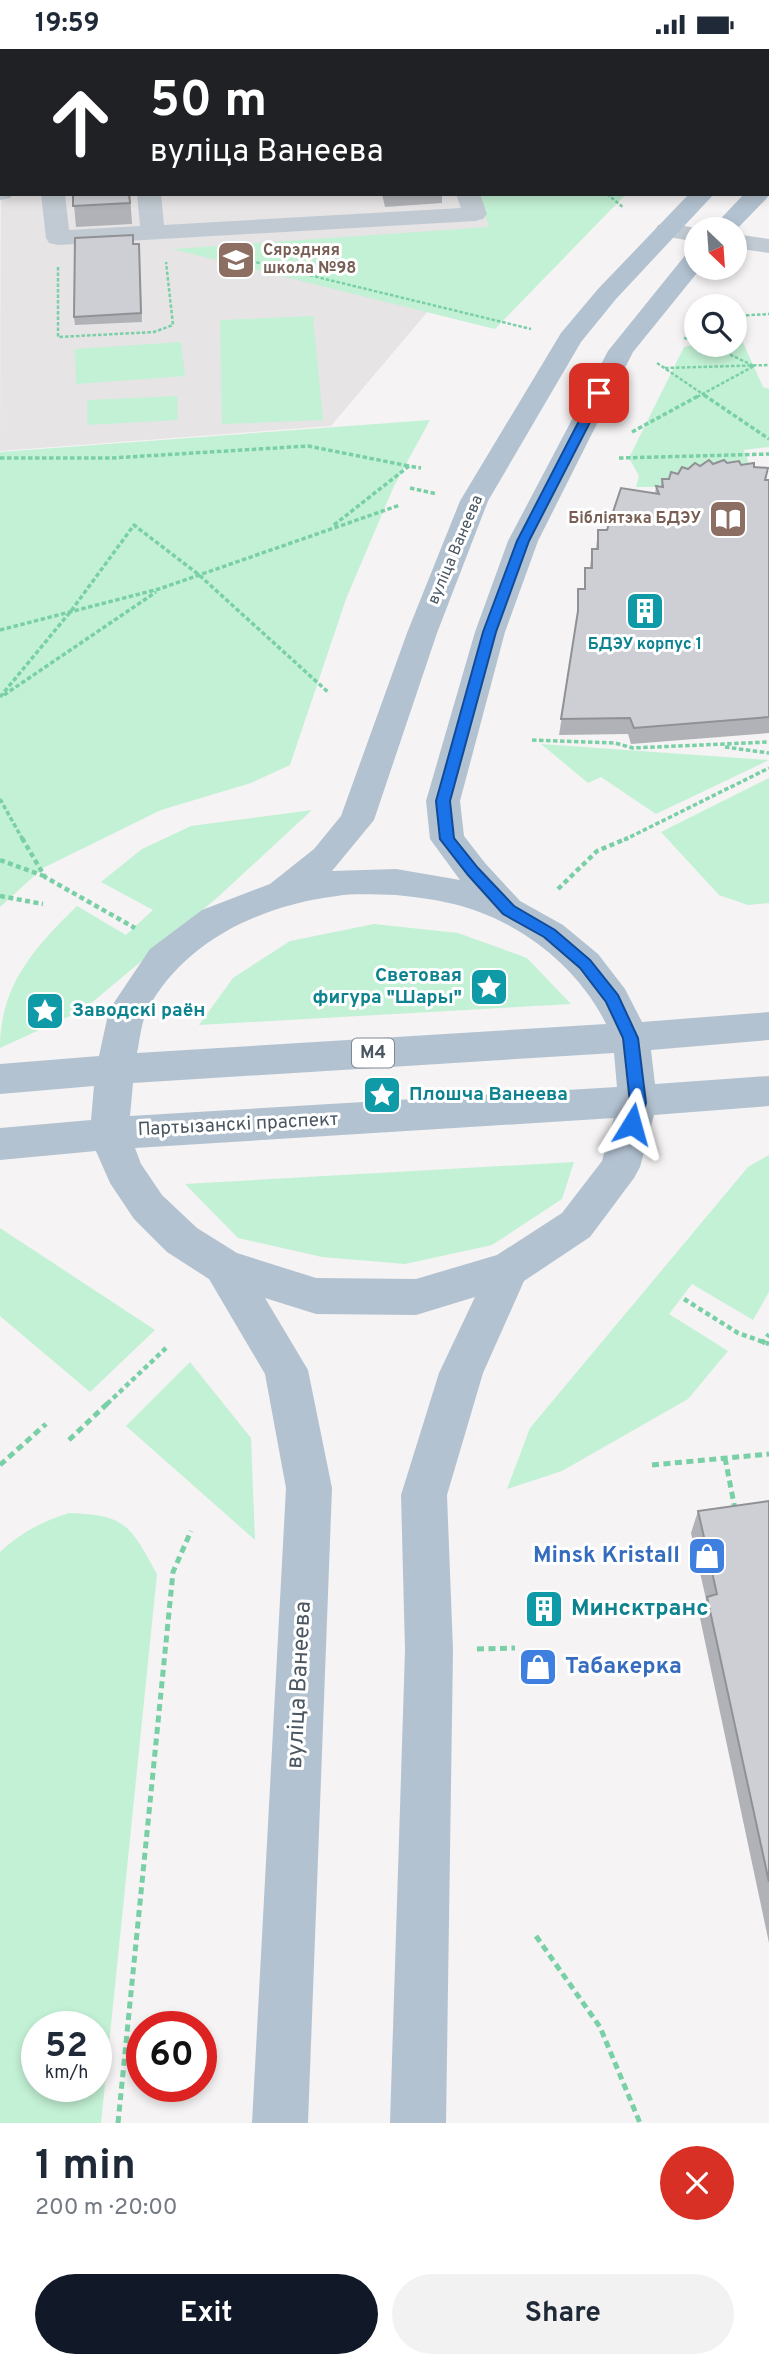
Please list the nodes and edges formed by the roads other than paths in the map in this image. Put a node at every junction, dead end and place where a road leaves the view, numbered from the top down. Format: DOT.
graph roads {
  1 [pos="53,196"];
  2 [pos="149,196"];
  3 [pos="469,196"];
  4 [pos="701,196"];
  5 [pos="756,196"];
  6 [pos="735,217"];
  7 [pos="682,232"];
  8 [pos="146,233"];
  9 [pos="747,243"];
  10 [pos="769,246"];
  11 [pos="684,272"];
  12 [pos="280,894"];
  13 [pos="508,910"];
  14 [pos="769,1026"];
  15 [pos="631,1038"];
  16 [pos="115,1069"];
  17 [pos="0,1079"];
  18 [pos="769,1091"];
  19 [pos="638,1103"];
  20 [pos="109,1133"];
  21 [pos="0,1145"];
  22 [pos="224,1267"];
  23 [pos="509,1269"];
  24 [pos="280,2123"];
  25 [pos="418,2123"];
  1 -- 8 [label="lane"];
  2 -- 8 [label="lane"];
  3 -- 8 [label="lane"];
  4 -- 7 [label="main road, вуліца Ванеева"];
  5 -- 6 [label="main road"];
  7 -- 12 [label="main road, вуліца Ванеева"];
  9 -- 10 [label="lane"];
  11 -- 13 [label="main road"];
  12 -- 13 [label="main road"];
  12 -- 16 [label="main road"];
  13 -- 15 [label="main road"];
  14 -- 15 [label="main road, М4"];
  15 -- 16 [label="main road, М4"];
  15 -- 19 [label="main road"];
  16 -- 17 [label="main road, М4"];
  16 -- 20 [label="main road"];
  18 -- 19 [label="main road, Партызанскі праспект"];
  19 -- 20 [label="main road, Партызанскі праспект"];
  19 -- 23 [label="main road"];
  20 -- 21 [label="main road, Партызанскі праспект"];
  20 -- 22 [label="main road"];
  22 -- 23 [label="main road"];
  22 -- 24 [label="main road, вуліца Ванеева"];
  23 -- 25 [label="main road"];
}
